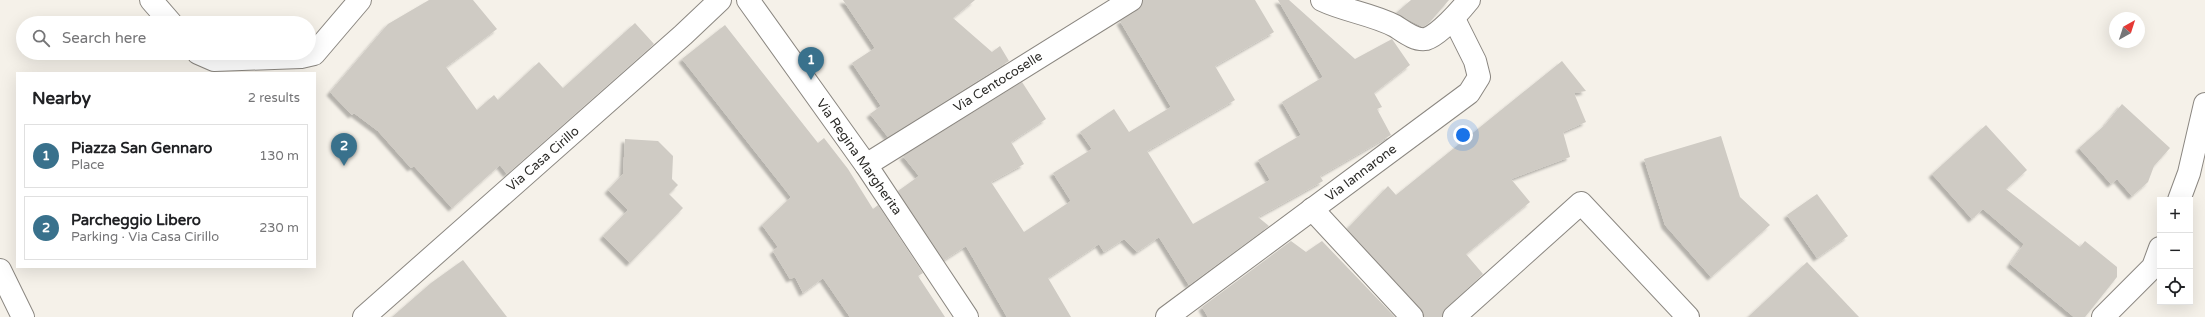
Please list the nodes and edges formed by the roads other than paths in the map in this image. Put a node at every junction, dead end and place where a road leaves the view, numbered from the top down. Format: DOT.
graph roads {
  1 [pos="150,0"];
  2 [pos="360,0"];
  3 [pos="720,0"];
  4 [pos="748,0"];
  5 [pos="1131,0"];
  6 [pos="1322,0"];
  7 [pos="1469,0"];
  8 [pos="165,16"];
  9 [pos="1454,19"];
  10 [pos="316,52"];
  11 [pos="2205,104"];
  12 [pos="866,165"];
  13 [pos="2180,197"];
  14 [pos="1312,209"];
  15 [pos="2157,256"];
  16 [pos="0,270"];
  17 [pos="23,317"];
  18 [pos="364,317"];
  19 [pos="967,317"];
  20 [pos="1167,317"];
  21 [pos="1412,317"];
  22 [pos="1454,317"];
  23 [pos="1688,317"];
  24 [pos="2103,317"];
  1 -- 8 [label="street"];
  2 -- 10 [label="street"];
  3 -- 18 [label="street, Via Casa Cirillo"];
  4 -- 12 [label="street, Via Regina Margherita"];
  5 -- 12 [label="street, Via Centocoselle"];
  6 -- 9 [label="street"];
  7 -- 9 [label="street"];
  9 -- 14 [label="street, Via Iannarone"];
  11 -- 13 [label="street"];
  12 -- 19 [label="street, Via Regina Margherita"];
  14 -- 20 [label="street, Via Iannarone"];
  14 -- 21 [label="street"];
  15 -- 24 [label="street"];
  16 -- 17 [label="street"];
  22 -- 23 [label="street"];
}
